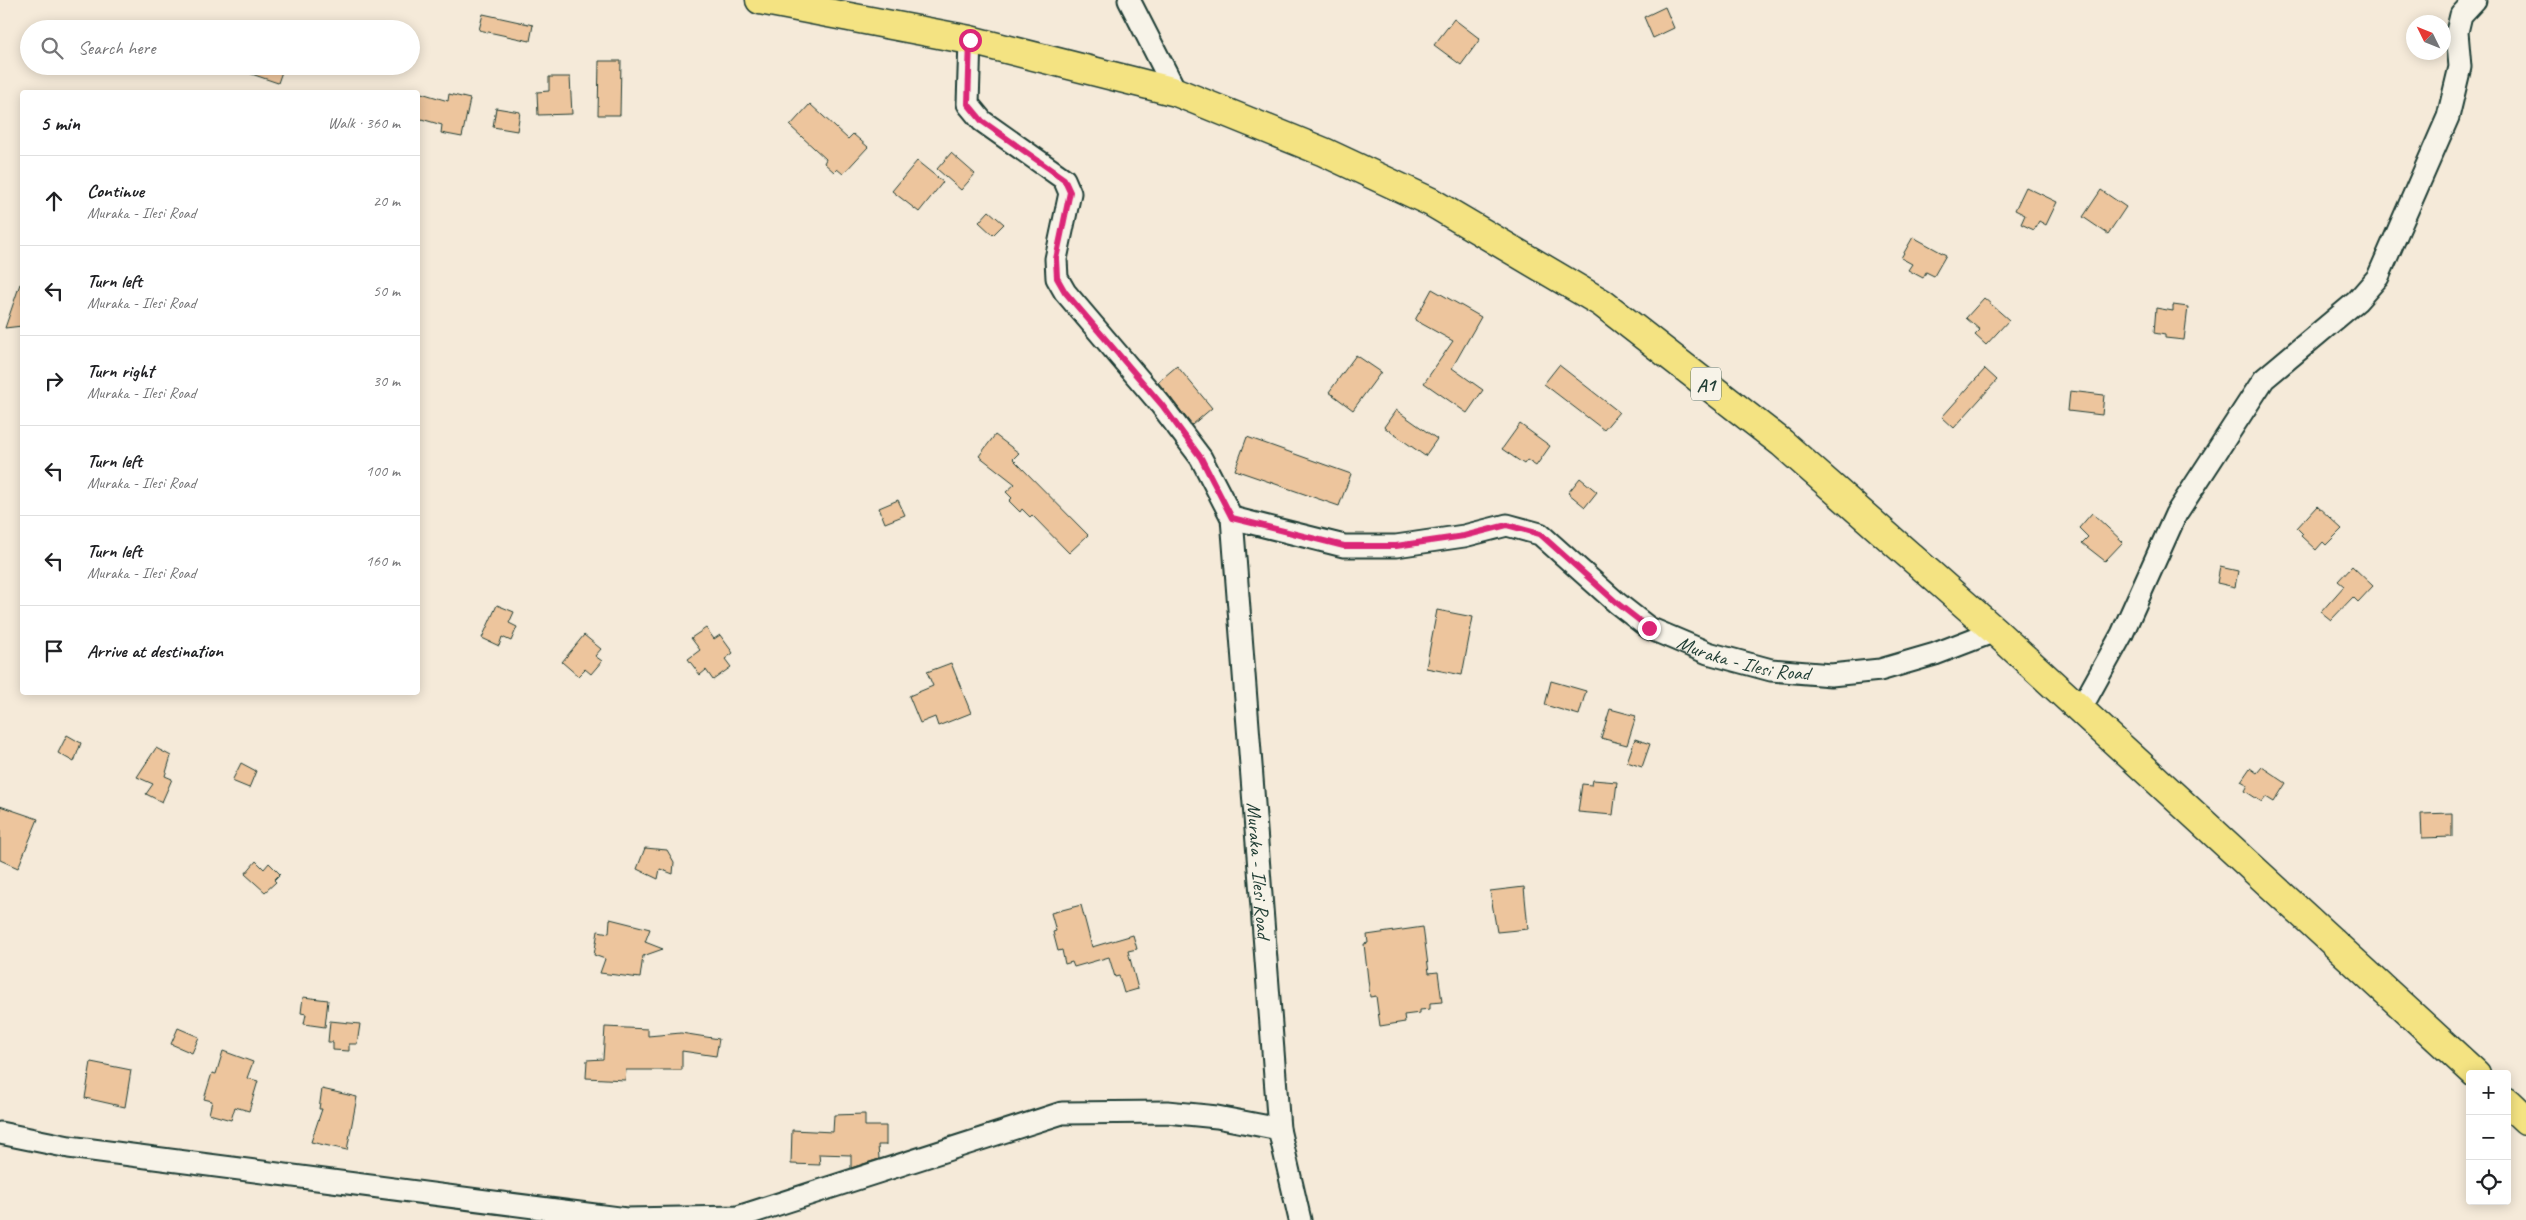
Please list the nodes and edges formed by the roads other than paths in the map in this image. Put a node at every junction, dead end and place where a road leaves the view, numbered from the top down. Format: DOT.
graph roads {
  1 [pos="760,0"];
  2 [pos="1129,0"];
  3 [pos="2475,0"];
  4 [pos="970,40"];
  5 [pos="1176,92"];
  6 [pos="1232,518"];
  7 [pos="1994,632"];
  8 [pos="2080,710"];
  9 [pos="2472,1070"];
  10 [pos="2511,1106"];
  11 [pos="2526,1120"];
  12 [pos="1279,1130"];
  13 [pos="0,1133"];
  14 [pos="1300,1220"];
  1 -- 4 [label="highway, A1"];
  2 -- 5 [label="street"];
  3 -- 8 [label="street"];
  4 -- 5 [label="highway, A1"];
  4 -- 6 [label="street, Muraka - Ilesi Road"];
  5 -- 7 [label="highway, A1"];
  6 -- 7 [label="street, Muraka - Ilesi Road"];
  6 -- 12 [label="street, Muraka - Ilesi Road"];
  7 -- 8 [label="highway, A1"];
  8 -- 9 [label="highway, A1"];
  10 -- 11 [label="highway"];
  12 -- 13 [label="street"];
  12 -- 14 [label="street, Muraka - Ilesi Road"];
}
